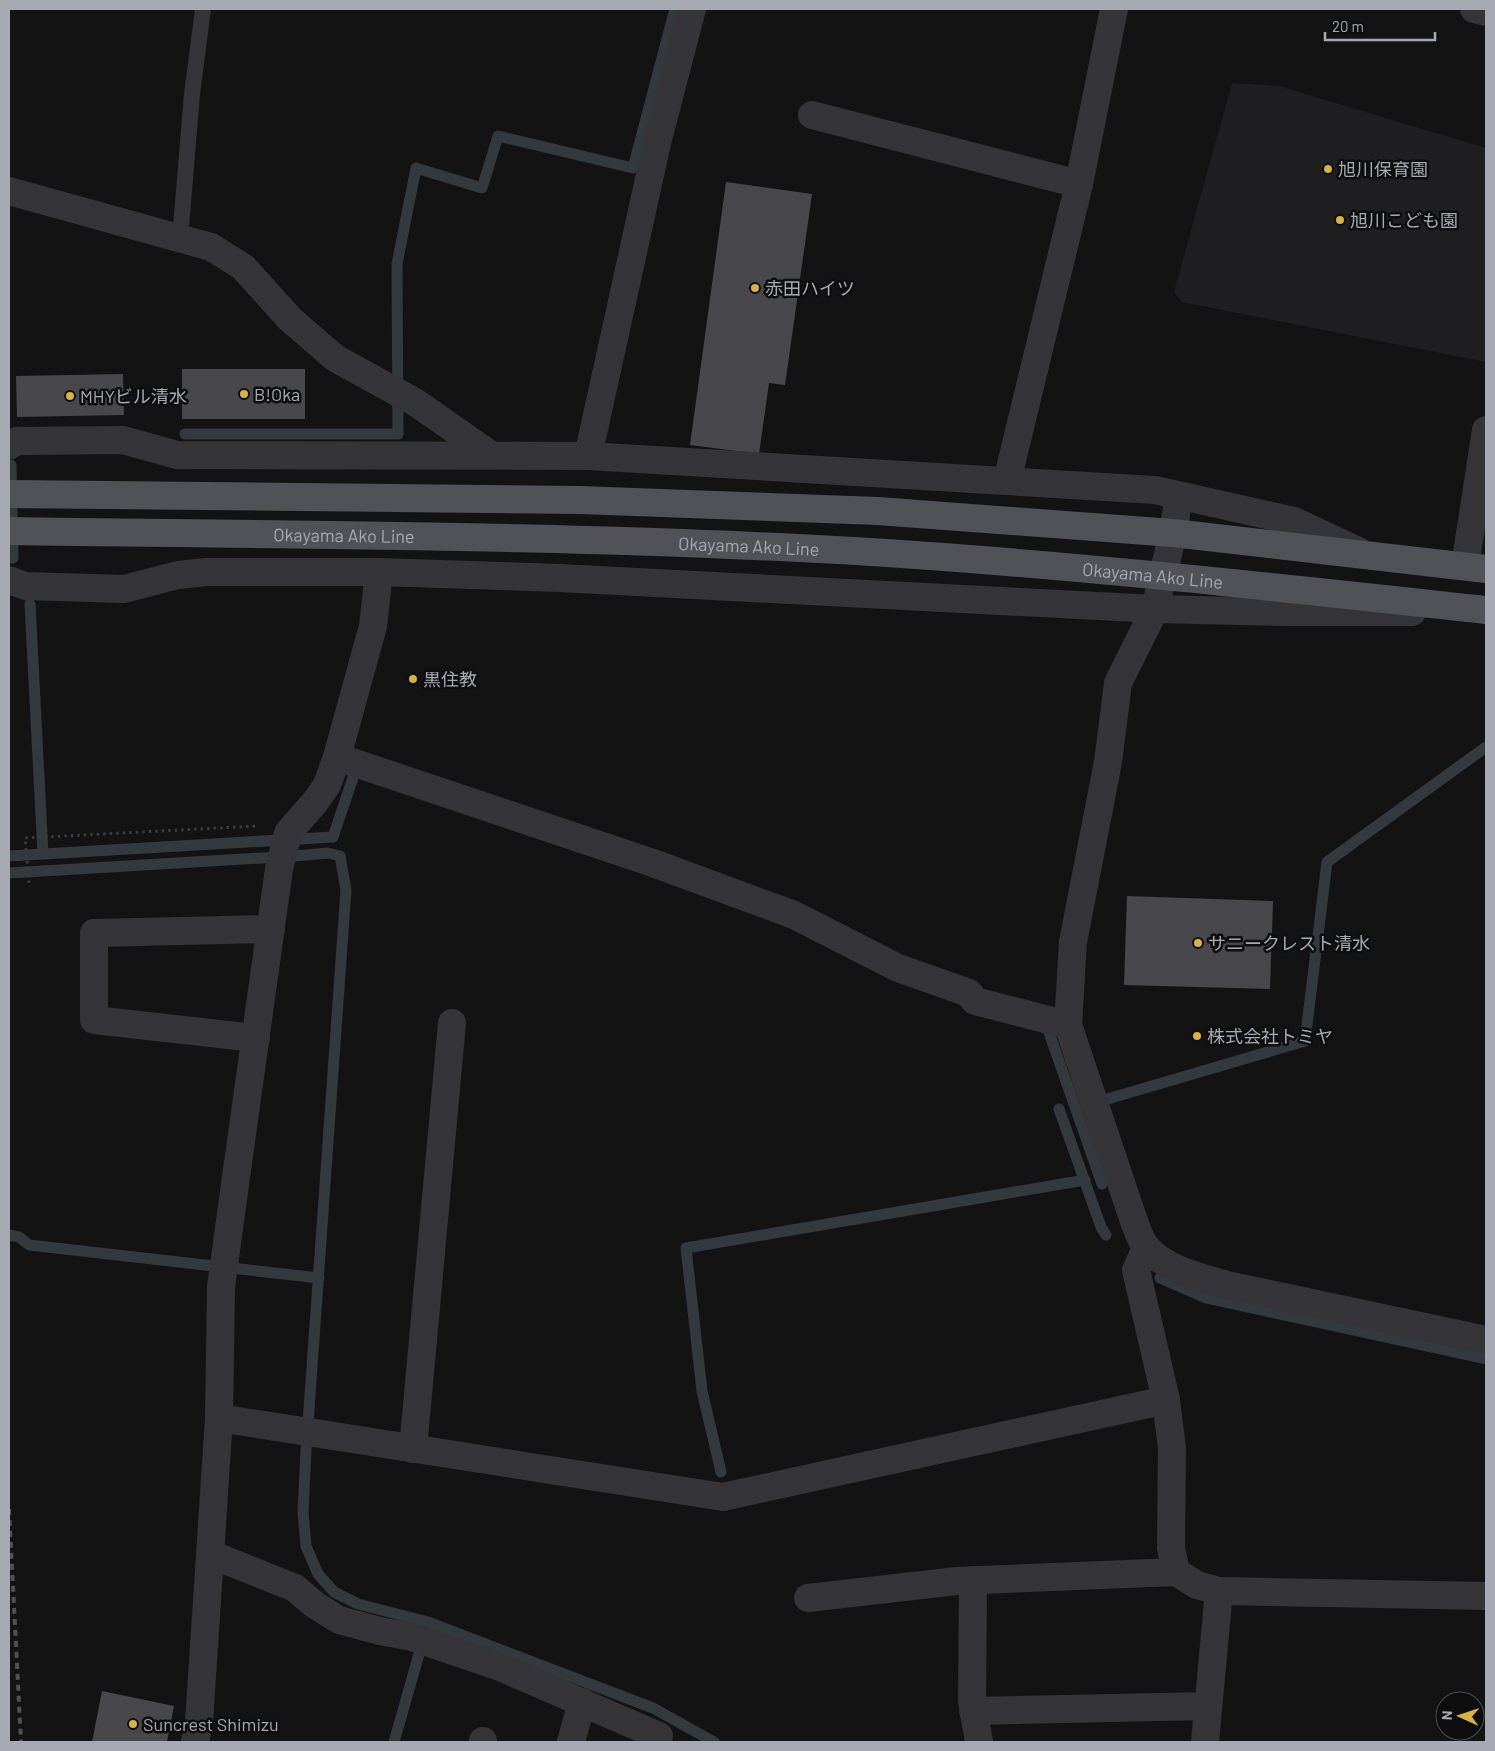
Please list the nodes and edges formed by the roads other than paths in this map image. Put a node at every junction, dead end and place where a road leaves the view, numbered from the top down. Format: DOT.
graph roads {
  1 [pos="203,9"];
  2 [pos="692,9"];
  3 [pos="1114,9"];
  4 [pos="1474,9"];
  5 [pos="1486,12"];
  6 [pos="812,115"];
  7 [pos="1079,184"];
  8 [pos="9,191"];
  9 [pos="180,239"];
  10 [pos="1486,430"];
  11 [pos="9,446"];
  12 [pos="491,455"];
  13 [pos="588,456"];
  14 [pos="1007,481"];
  15 [pos="9,494"];
  16 [pos="1179,496"];
  17 [pos="9,531"];
  18 [pos="1173,533"];
  19 [pos="1367,556"];
  20 [pos="1476,567"];
  21 [pos="379,572"];
  22 [pos="1164,575"];
  23 [pos="9,580"];
  24 [pos="1155,609"];
  25 [pos="1486,611"];
  26 [pos="350,762"];
  27 [pos="271,929"];
  28 [pos="1052,1021"];
  29 [pos="452,1022"];
  30 [pos="256,1038"];
  31 [pos="1146,1248"];
  32 [pos="1486,1340"];
  33 [pos="1166,1400"];
  34 [pos="219,1418"];
  35 [pos="413,1449"];
  36 [pos="210,1554"];
  37 [pos="1176,1572"];
  38 [pos="972,1580"];
  39 [pos="1219,1591"];
  40 [pos="1486,1596"];
  41 [pos="808,1598"];
  42 [pos="582,1702"];
  43 [pos="1208,1706"];
  44 [pos="973,1712"];
  45 [pos="659,1736"];
  46 [pos="195,1742"];
  47 [pos="571,1742"];
  48 [pos="979,1742"];
  49 [pos="1205,1742"];
  1 -- 9 [label="lane"];
  2 -- 13 [label="street"];
  3 -- 7 [label="street"];
  4 -- 5 [label="street"];
  6 -- 7 [label="street"];
  7 -- 14 [label="street"];
  8 -- 9 [label="street"];
  9 -- 12 [label="street"];
  10 -- 20 [label="street"];
  11 -- 12 [label="street"];
  12 -- 13 [label="street"];
  13 -- 14 [label="street"];
  14 -- 16 [label="street"];
  15 -- 18 [label="main road, Okayama Ako Line"];
  16 -- 18 [label="street"];
  16 -- 19 [label="street"];
  17 -- 22 [label="main road, Okayama Ako Line"];
  18 -- 19 [label="main road, Okayama Ako Line"];
  18 -- 22 [label="street"];
  19 -- 20 [label="main road, Okayama Ako Line"];
  21 -- 23 [label="street"];
  21 -- 24 [label="street"];
  21 -- 26 [label="street"];
  22 -- 24 [label="street"];
  22 -- 25 [label="main road, Okayama Ako Line"];
  24 -- 25 [label="street"];
  24 -- 28 [label="street"];
  26 -- 27 [label="street"];
  26 -- 28 [label="street"];
  27 -- 30 [label="street"];
  27 -- 30 [label="street"];
  28 -- 31 [label="street"];
  29 -- 35 [label="street"];
  30 -- 34 [label="street"];
  31 -- 32 [label="street"];
  31 -- 33 [label="street"];
  33 -- 35 [label="street"];
  33 -- 37 [label="street"];
  34 -- 35 [label="street"];
  34 -- 36 [label="street"];
  36 -- 42 [label="street"];
  36 -- 46 [label="street"];
  37 -- 38 [label="street"];
  37 -- 39 [label="street"];
  38 -- 41 [label="street"];
  38 -- 44 [label="street"];
  39 -- 40 [label="street"];
  39 -- 43 [label="street"];
  42 -- 45 [label="street"];
  42 -- 47 [label="street"];
  43 -- 44 [label="street"];
  43 -- 49 [label="street"];
  44 -- 48 [label="street"];
}
